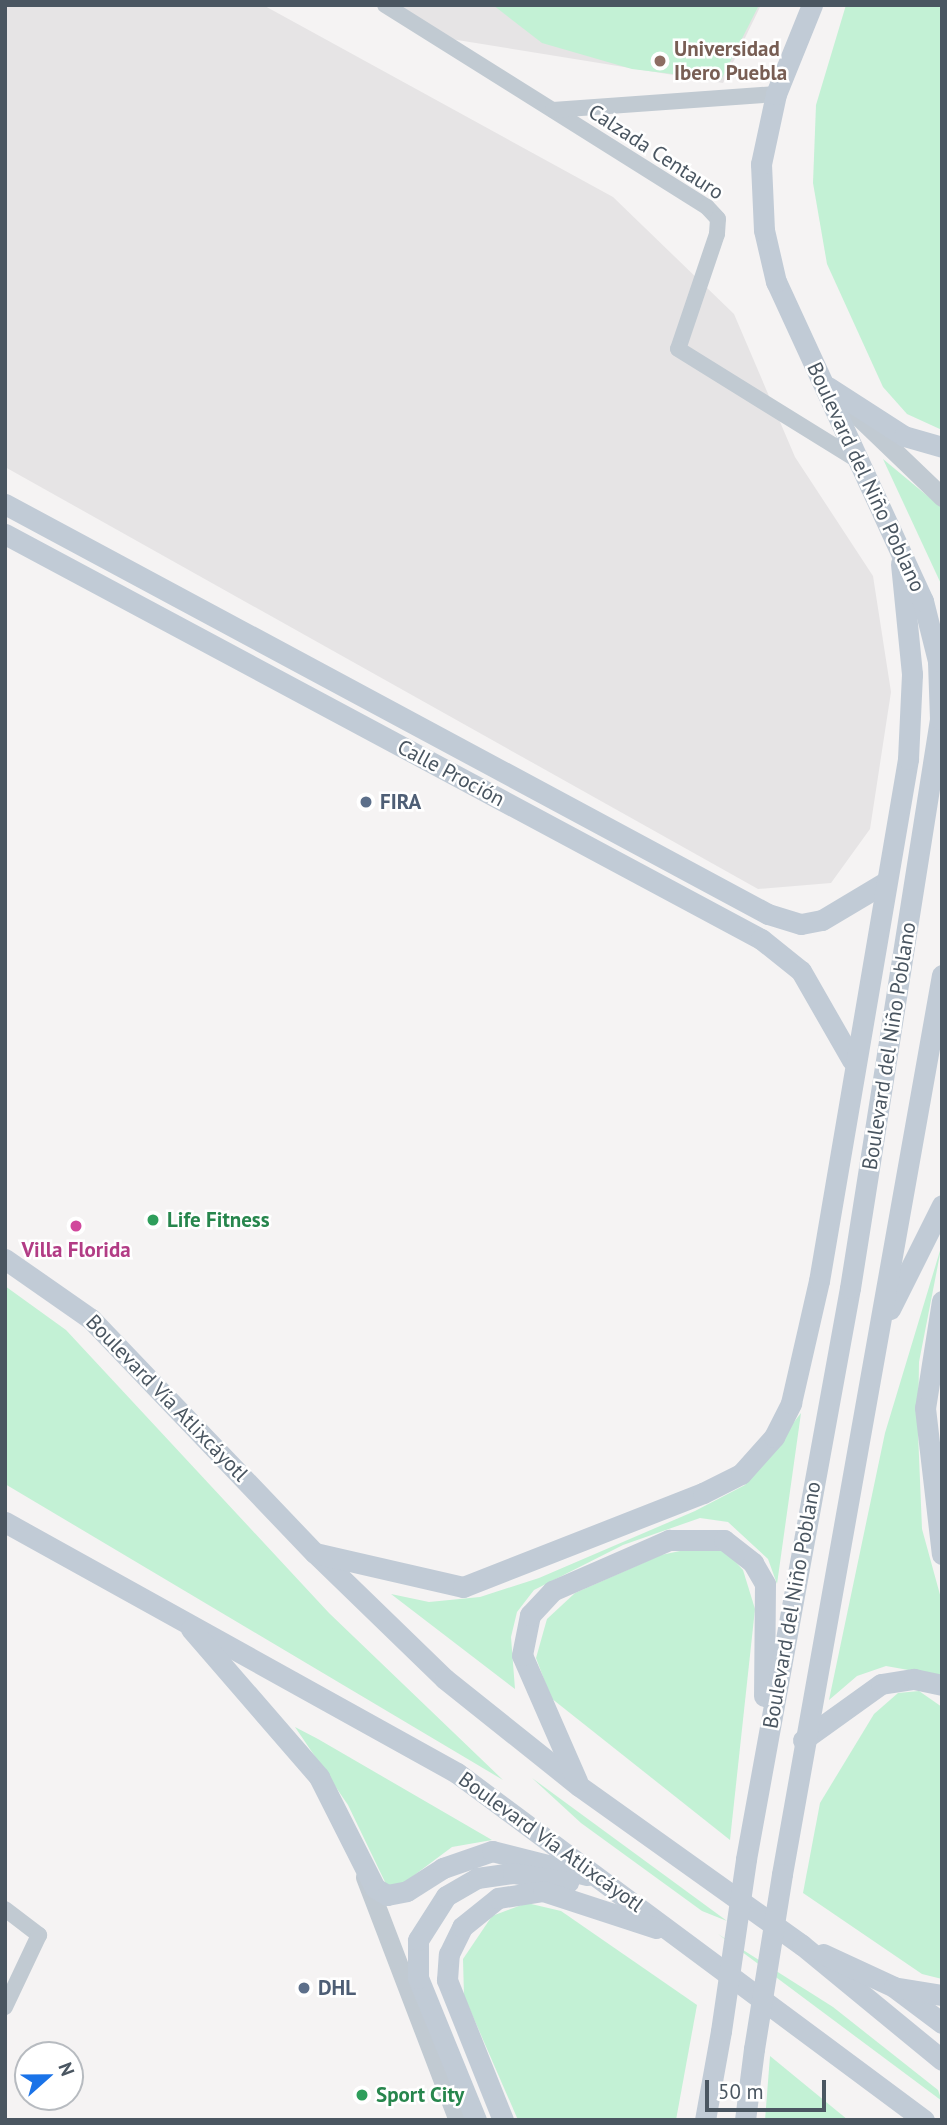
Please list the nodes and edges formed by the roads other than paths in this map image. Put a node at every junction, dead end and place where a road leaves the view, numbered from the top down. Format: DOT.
graph roads {
  1 [pos="385,5"];
  2 [pos="812,5"];
  3 [pos="776,94"];
  4 [pos="553,110"];
  5 [pos="827,386"];
  6 [pos="942,447"];
  7 [pos="863,464"];
  8 [pos="942,497"];
  9 [pos="5,504"];
  10 [pos="5,534"];
  11 [pos="899,541"];
  12 [pos="300,662"];
  13 [pos="289,686"];
  14 [pos="884,883"];
  15 [pos="942,975"];
  16 [pos="852,1060"];
  17 [pos="942,1205"];
  18 [pos="5,1259"];
  19 [pos="942,1301"];
  20 [pos="880,1330"];
  21 [pos="5,1522"];
  22 [pos="315,1553"];
  23 [pos="942,1554"];
  24 [pos="176,1613"];
  25 [pos="942,1685"];
  26 [pos="803,1740"];
  27 [pos="579,1786"];
  28 [pos="758,1791"];
  29 [pos="365,1877"];
  30 [pos="610,1886"];
  31 [pos="5,1909"];
  32 [pos="680,1937"];
  33 [pos="802,1945"];
  34 [pos="894,1987"];
  35 [pos="942,1995"];
  36 [pos="5,2007"];
  37 [pos="942,2023"];
  38 [pos="942,2060"];
  39 [pos="858,2071"];
  40 [pos="458,2120"];
  41 [pos="476,2120"];
  42 [pos="503,2120"];
  43 [pos="705,2120"];
  44 [pos="745,2120"];
  45 [pos="900,2120"];
  46 [pos="924,2120"];
  1 -- 4 [label="street, Calzada Centauro"];
  2 -- 3 [label="main road, Boulevard del Niño Poblano"];
  3 -- 4 [label="street, Calzada Centauro"];
  3 -- 5 [label="main road, Boulevard del Niño Poblano"];
  4 -- 7 [label="street, Calzada Centauro"];
  5 -- 6 [label="main road"];
  5 -- 7 [label="main road, Boulevard del Niño Poblano"];
  5 -- 8 [label="street"];
  7 -- 11 [label="main road, Boulevard del Niño Poblano"];
  9 -- 12 [label="main road, Calle Proción"];
  10 -- 13 [label="main road, Calle Proción"];
  11 -- 14 [label="main road"];
  11 -- 28 [label="main road, Boulevard del Niño Poblano"];
  12 -- 13 [label="main road"];
  12 -- 14 [label="main road, Calle Proción"];
  13 -- 16 [label="main road, Calle Proción"];
  14 -- 16 [label="main road"];
  15 -- 20 [label="main road, Boulevard del Niño Poblano"];
  16 -- 22 [label="main road"];
  17 -- 20 [label="main road"];
  18 -- 22 [label="main road, Boulevard Vía Atlixcáyotl"];
  19 -- 23 [label="main road"];
  20 -- 26 [label="main road, Boulevard del Niño Poblano"];
  21 -- 24 [label="main road, Boulevard Vía Atlixcáyotl"];
  22 -- 27 [label="main road, Boulevard Vía Atlixcáyotl"];
  24 -- 29 [label="main road"];
  24 -- 30 [label="main road, Boulevard Vía Atlixcáyotl"];
  25 -- 26 [label="main road"];
  26 -- 44 [label="main road, Boulevard del Niño Poblano, bridge"];
  27 -- 28 [label="main road"];
  27 -- 33 [label="main road"];
  28 -- 43 [label="main road, Boulevard del Niño Poblano, bridge"];
  29 -- 30 [label="main road"];
  29 -- 40 [label="street"];
  30 -- 32 [label="main road, Boulevard Vía Atlixcáyotl"];
  30 -- 41 [label="main road"];
  31 -- 36 [label="street"];
  32 -- 39 [label="main road, Boulevard Vía Atlixcáyotl"];
  32 -- 42 [label="main road"];
  33 -- 34 [label="main road"];
  33 -- 38 [label="main road"];
  34 -- 35 [label="main road"];
  34 -- 37 [label="main road"];
  39 -- 45 [label="main road"];
  39 -- 46 [label="main road, Boulevard Vía Atlixcáyotl"];
}
